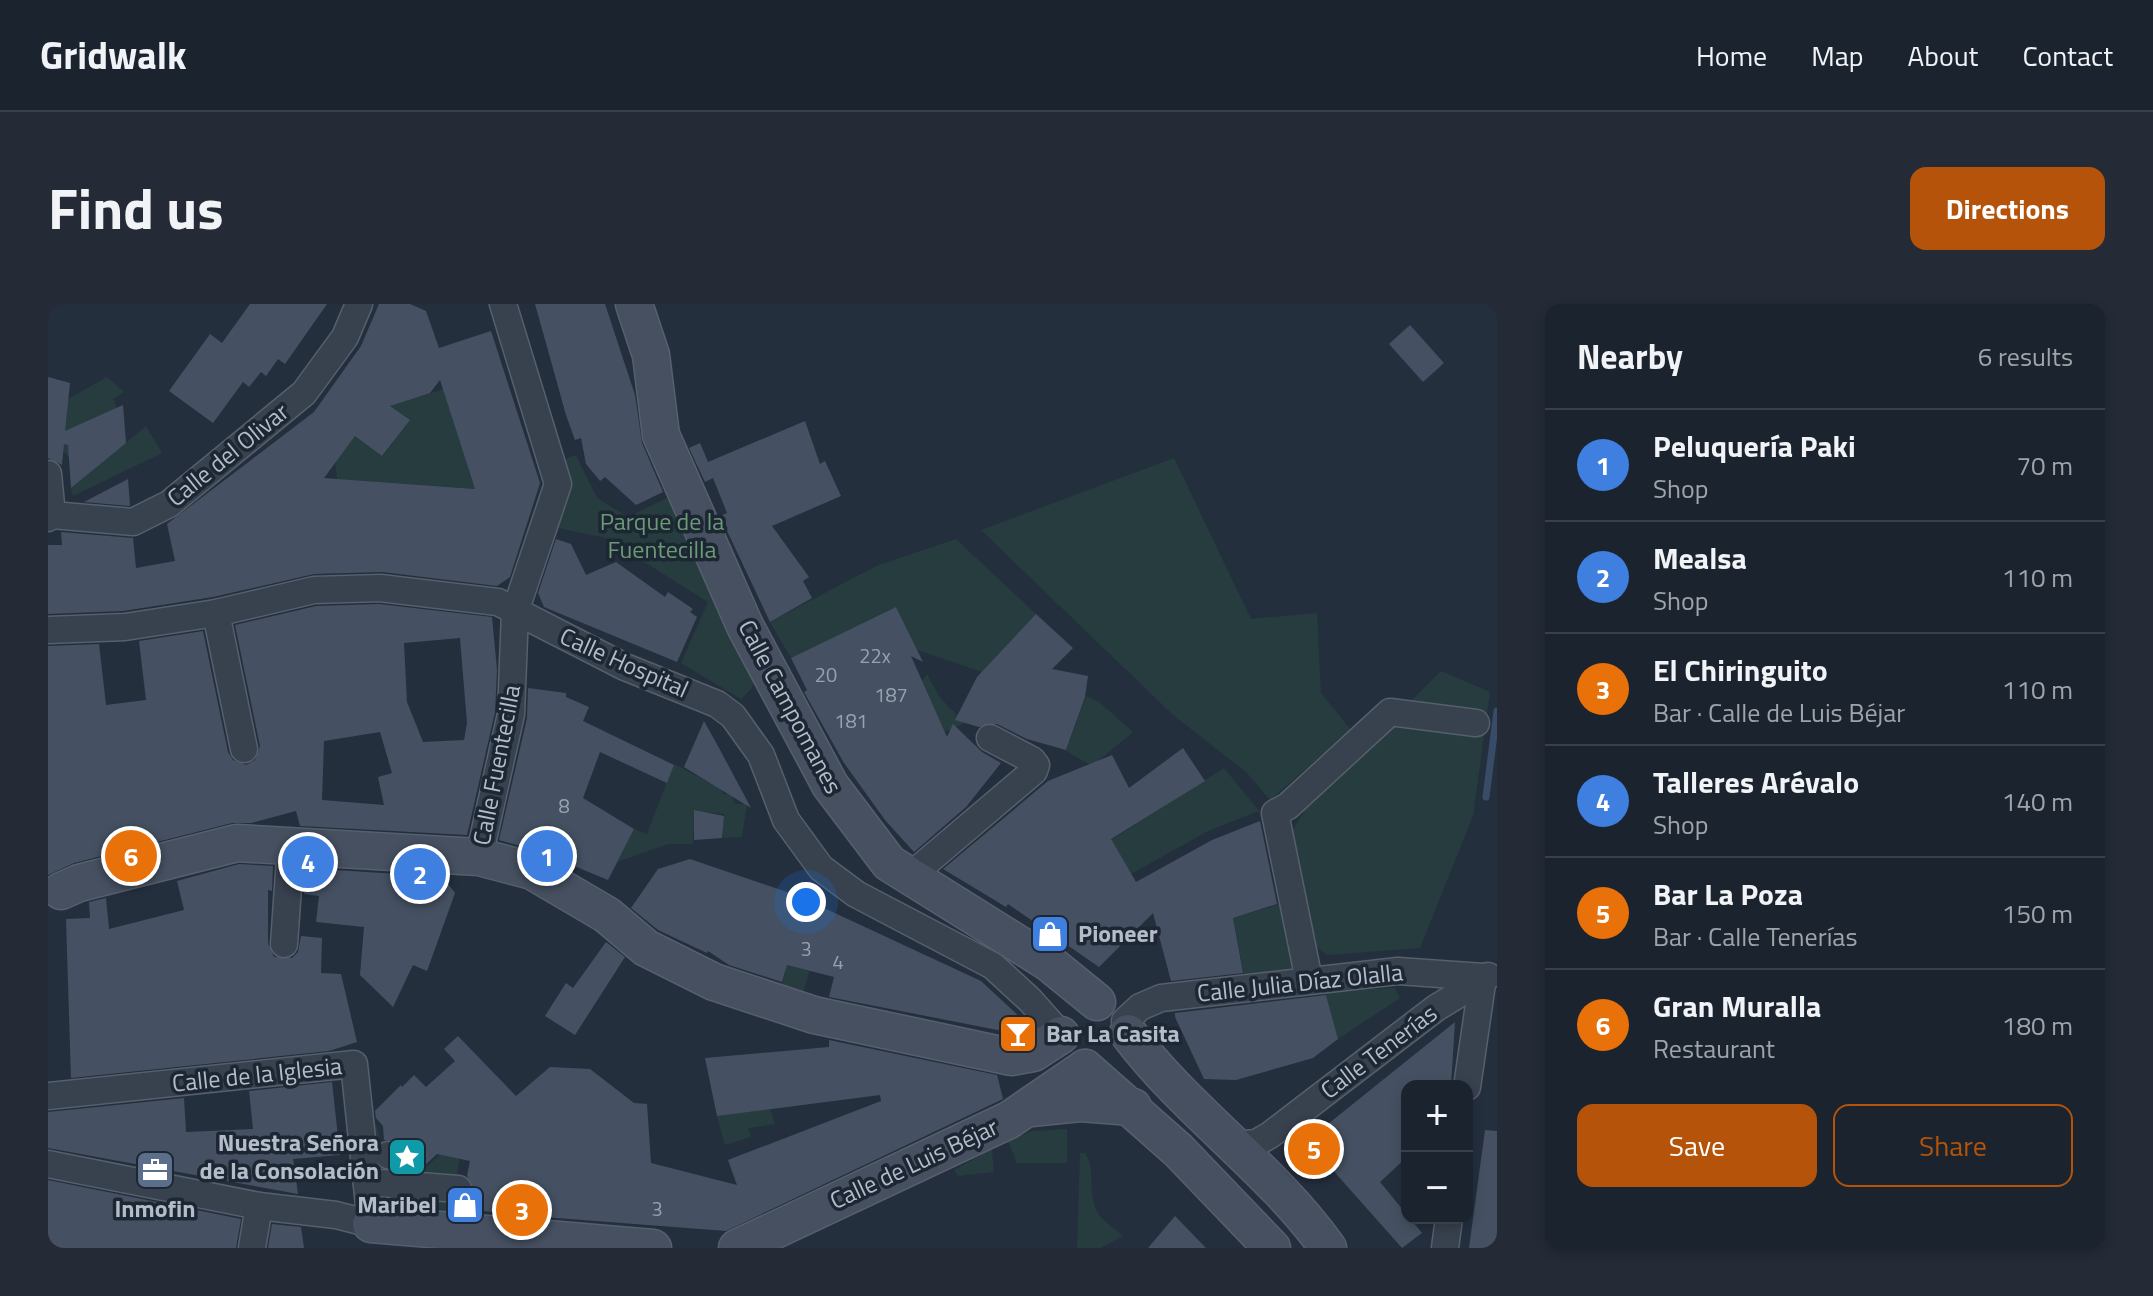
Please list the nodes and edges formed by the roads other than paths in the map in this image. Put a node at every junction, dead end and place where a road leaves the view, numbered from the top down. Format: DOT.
graph roads {
  1 [pos="359,304"];
  2 [pos="503,304"];
  3 [pos="634,304"];
  4 [pos="48,474"];
  5 [pos="50,517"];
  6 [pos="515,612"];
  7 [pos="216,613"];
  8 [pos="48,630"];
  9 [pos="1476,723"];
  10 [pos="990,738"];
  11 [pos="244,749"];
  12 [pos="291,844"];
  13 [pos="467,856"];
  14 [pos="909,877"];
  15 [pos="61,891"];
  16 [pos="284,944"];
  17 [pos="1490,975"];
  18 [pos="1309,980"];
  19 [pos="1117,1019"];
  20 [pos="1061,1035"];
  21 [pos="1085,1068"];
  22 [pos="1468,1080"];
  23 [pos="48,1096"];
  24 [pos="1133,1107"];
  25 [pos="1031,1108"];
  26 [pos="1234,1145"];
  27 [pos="388,1155"];
  28 [pos="48,1164"];
  29 [pos="409,1185"];
  30 [pos="369,1201"];
  31 [pos="259,1206"];
  32 [pos="1448,1224"];
  33 [pos="252,1248"];
  34 [pos="653,1248"];
  35 [pos="737,1248"];
  36 [pos="1272,1248"];
  37 [pos="1328,1248"];
  38 [pos="1445,1248"];
  1 -- 5 [label="street, Calle del Olivar"];
  2 -- 6 [label="street, Calle Fuentecilla"];
  3 -- 14 [label="street, Calle Campomanes"];
  4 -- 5 [label="street"];
  6 -- 7 [label="street, Calle Hospital"];
  6 -- 13 [label="street, Calle Fuentecilla"];
  6 -- 20 [label="street, Calle Hospital"];
  7 -- 8 [label="street, Calle Hospital"];
  7 -- 11 [label="street"];
  9 -- 18 [label="street"];
  10 -- 14 [label="street"];
  12 -- 13 [label="street"];
  12 -- 15 [label="street"];
  12 -- 16 [label="street"];
  13 -- 20 [label="street"];
  14 -- 19 [label="street, Calle Campomanes"];
  17 -- 18 [label="street, Calle Julia Díaz Olalla"];
  17 -- 22 [label="street"];
  17 -- 26 [label="street, Calle Tenerías"];
  18 -- 19 [label="street, Calle Julia Díaz Olalla"];
  19 -- 20 [label="street"];
  19 -- 21 [label="street"];
  19 -- 26 [label="street, Calle Campomanes"];
  20 -- 21 [label="street"];
  21 -- 24 [label="street"];
  21 -- 25 [label="street, Calle de Luis Béjar"];
  23 -- 30 [label="street, Calle de la Iglesia"];
  24 -- 25 [label="street"];
  24 -- 36 [label="street"];
  25 -- 35 [label="street, Calle de Luis Béjar"];
  26 -- 37 [label="street, Calle Campomanes"];
  27 -- 29 [label="street"];
  28 -- 31 [label="street"];
  29 -- 30 [label="street"];
  29 -- 30 [label="street"];
  30 -- 31 [label="street"];
  30 -- 34 [label="street"];
  31 -- 33 [label="street"];
  32 -- 38 [label="street"];
}
